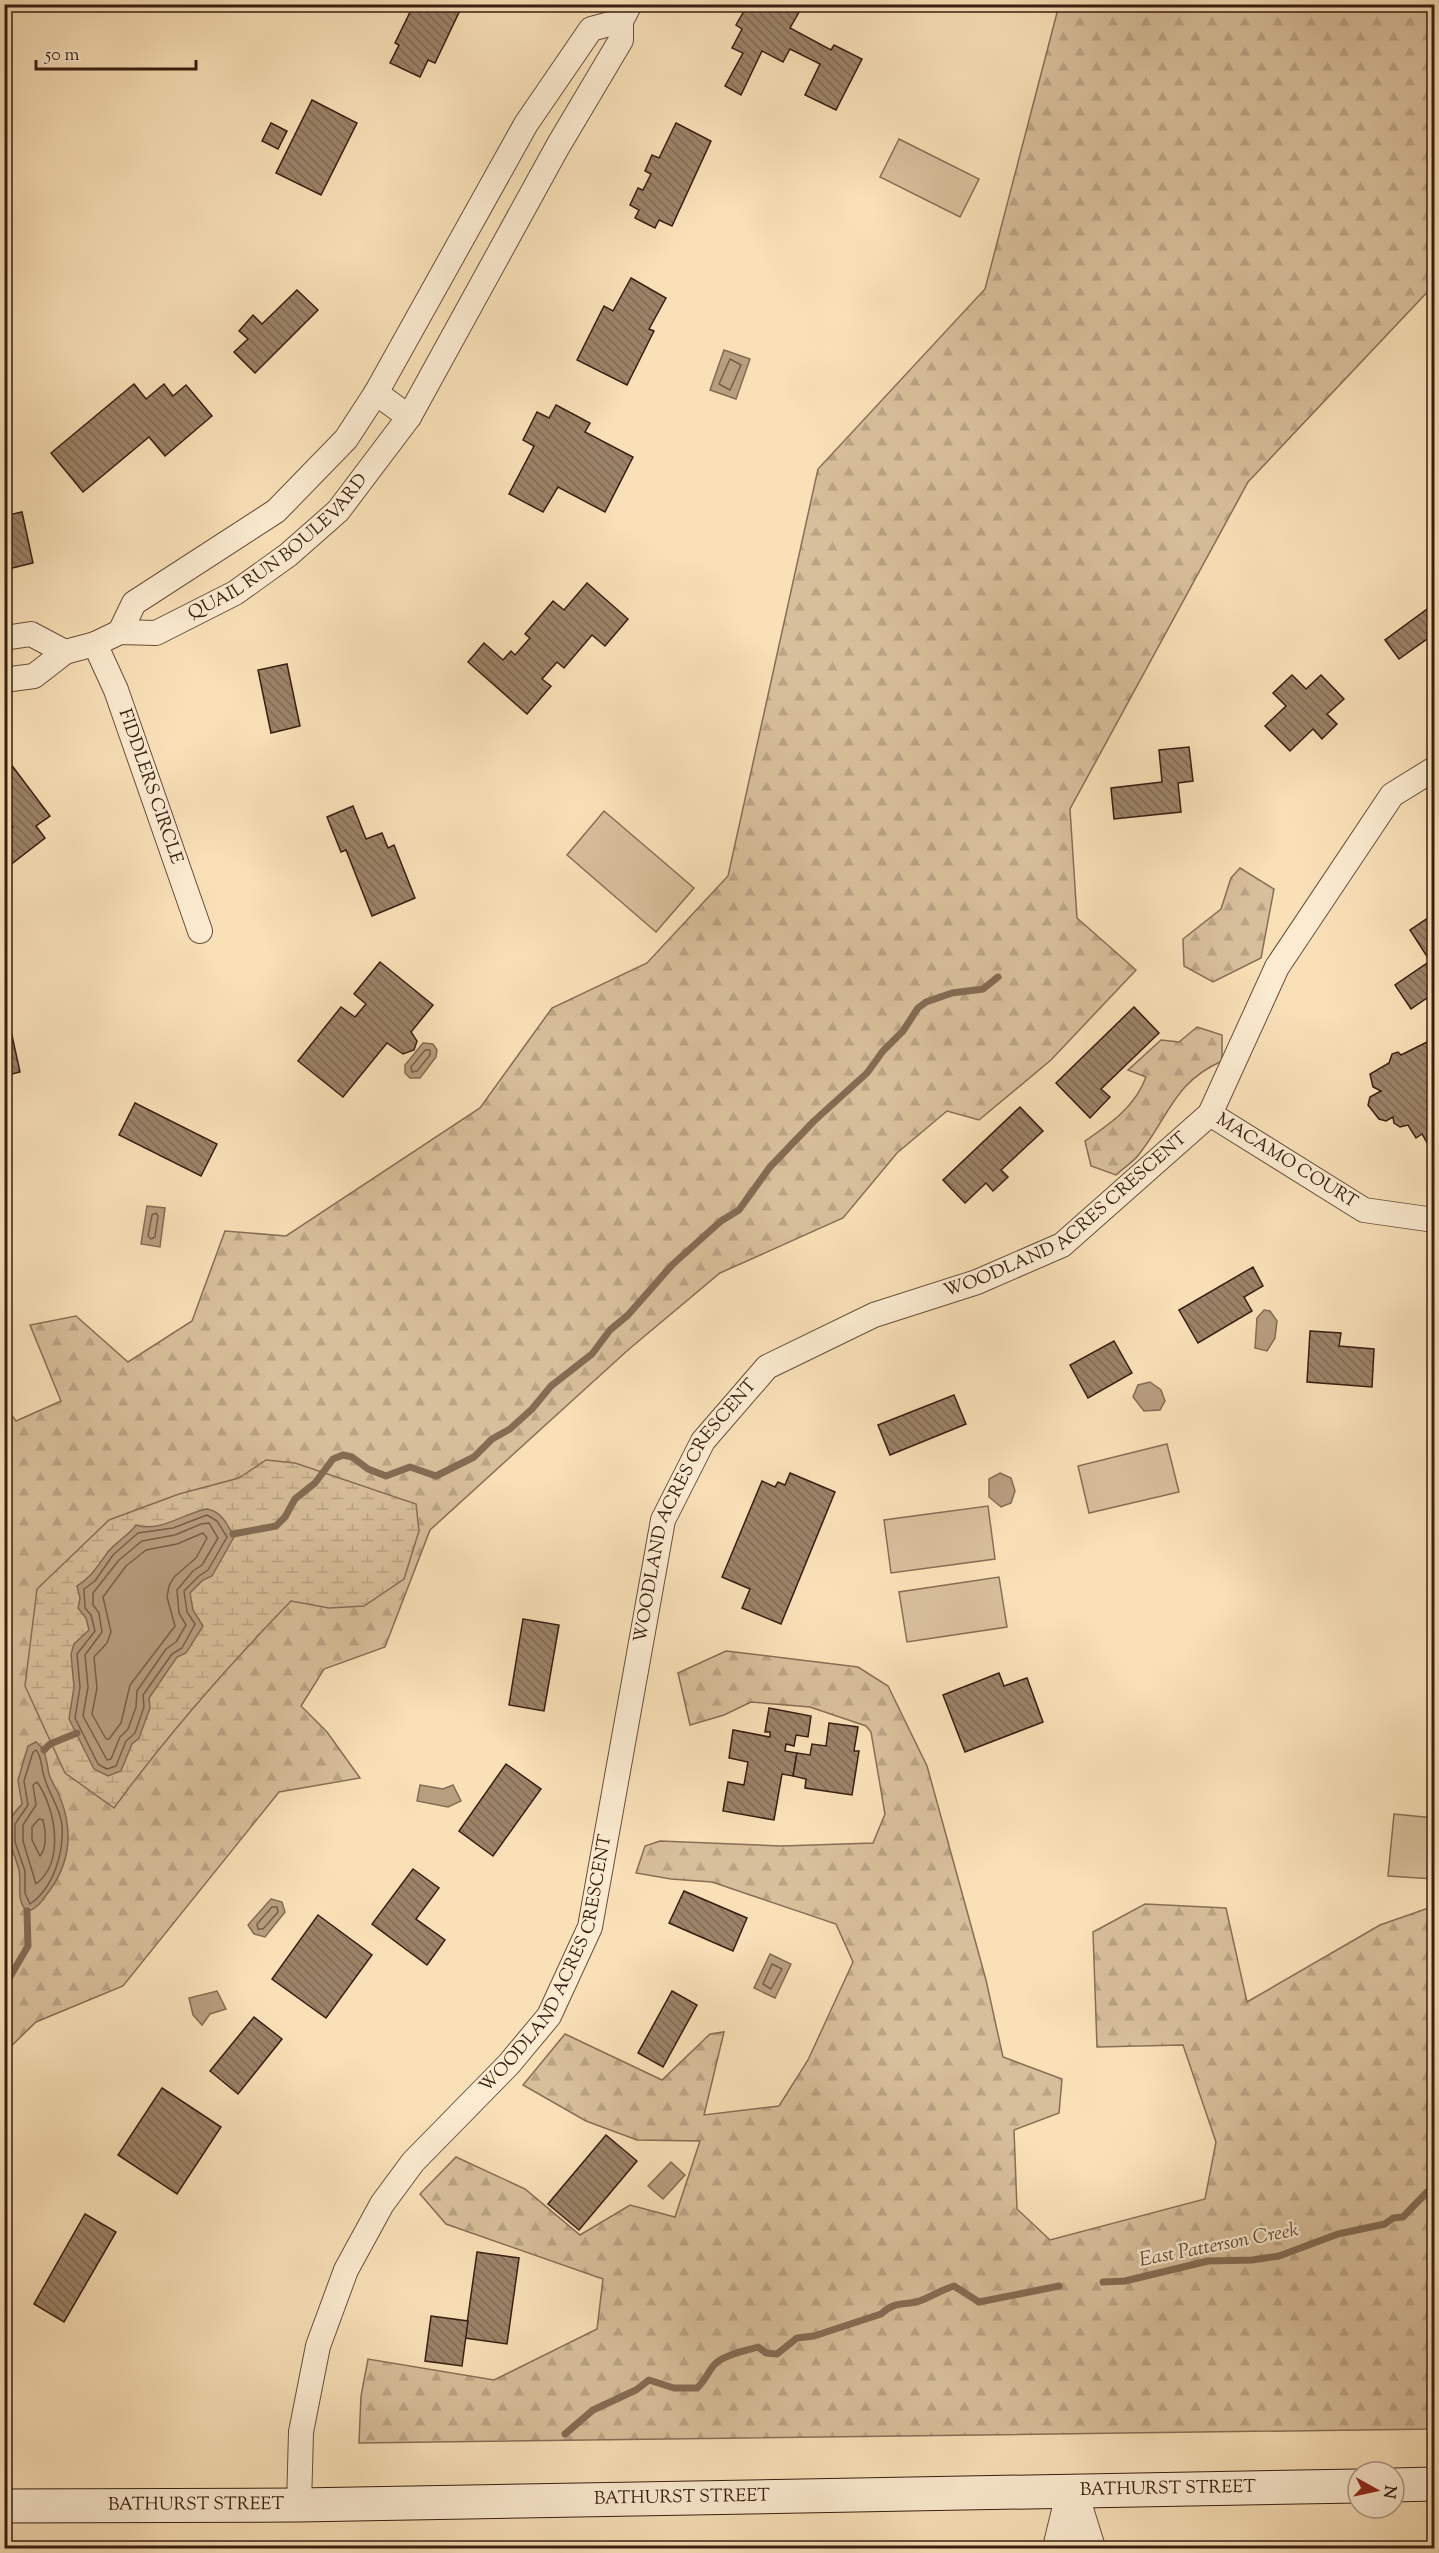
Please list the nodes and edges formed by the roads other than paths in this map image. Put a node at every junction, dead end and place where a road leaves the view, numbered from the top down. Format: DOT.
graph roads {
  1 [pos="625,13"];
  2 [pos="526,124"];
  3 [pos="558,146"];
  4 [pos="376,393"];
  5 [pos="409,417"];
  6 [pos="120,632"];
  7 [pos="4,638"];
  8 [pos="95,644"];
  9 [pos="65,652"];
  10 [pos="4,680"];
  11 [pos="1434,769"];
  12 [pos="200,931"];
  13 [pos="1210,1114"];
  14 [pos="1434,1220"];
  15 [pos="1434,2484"];
  16 [pos="1406,2485"];
  17 [pos="1346,2486"];
  18 [pos="1072,2490"];
  19 [pos="299,2505"];
  20 [pos="4,2506"];
  21 [pos="1058,2548"];
  22 [pos="1090,2548"];
  1 -- 2 [label="street, QUAIL RUN BOULEVARD"];
  1 -- 3 [label="street, QUAIL RUN BOULEVARD"];
  2 -- 3 [label="street"];
  2 -- 4 [label="street, QUAIL RUN BOULEVARD"];
  3 -- 5 [label="street, QUAIL RUN BOULEVARD"];
  4 -- 5 [label="street"];
  4 -- 6 [label="street, QUAIL RUN BOULEVARD"];
  5 -- 6 [label="street, QUAIL RUN BOULEVARD"];
  6 -- 8 [label="street, QUAIL RUN BOULEVARD"];
  7 -- 9 [label="street"];
  8 -- 9 [label="street, QUAIL RUN BOULEVARD"];
  8 -- 12 [label="street, FIDDLERS CIRCLE"];
  9 -- 10 [label="street, QUAIL RUN BOULEVARD"];
  11 -- 13 [label="street, WOODLAND ACRES CRESCENT"];
  13 -- 14 [label="street, MACAMO COURT"];
  13 -- 19 [label="street, WOODLAND ACRES CRESCENT"];
  15 -- 16 [label="main road"];
  17 -- 18 [label="main road, BATHURST STREET"];
  18 -- 19 [label="main road, BATHURST STREET"];
  18 -- 21 [label="street"];
  18 -- 22 [label="street"];
  19 -- 20 [label="main road, BATHURST STREET"];
}
